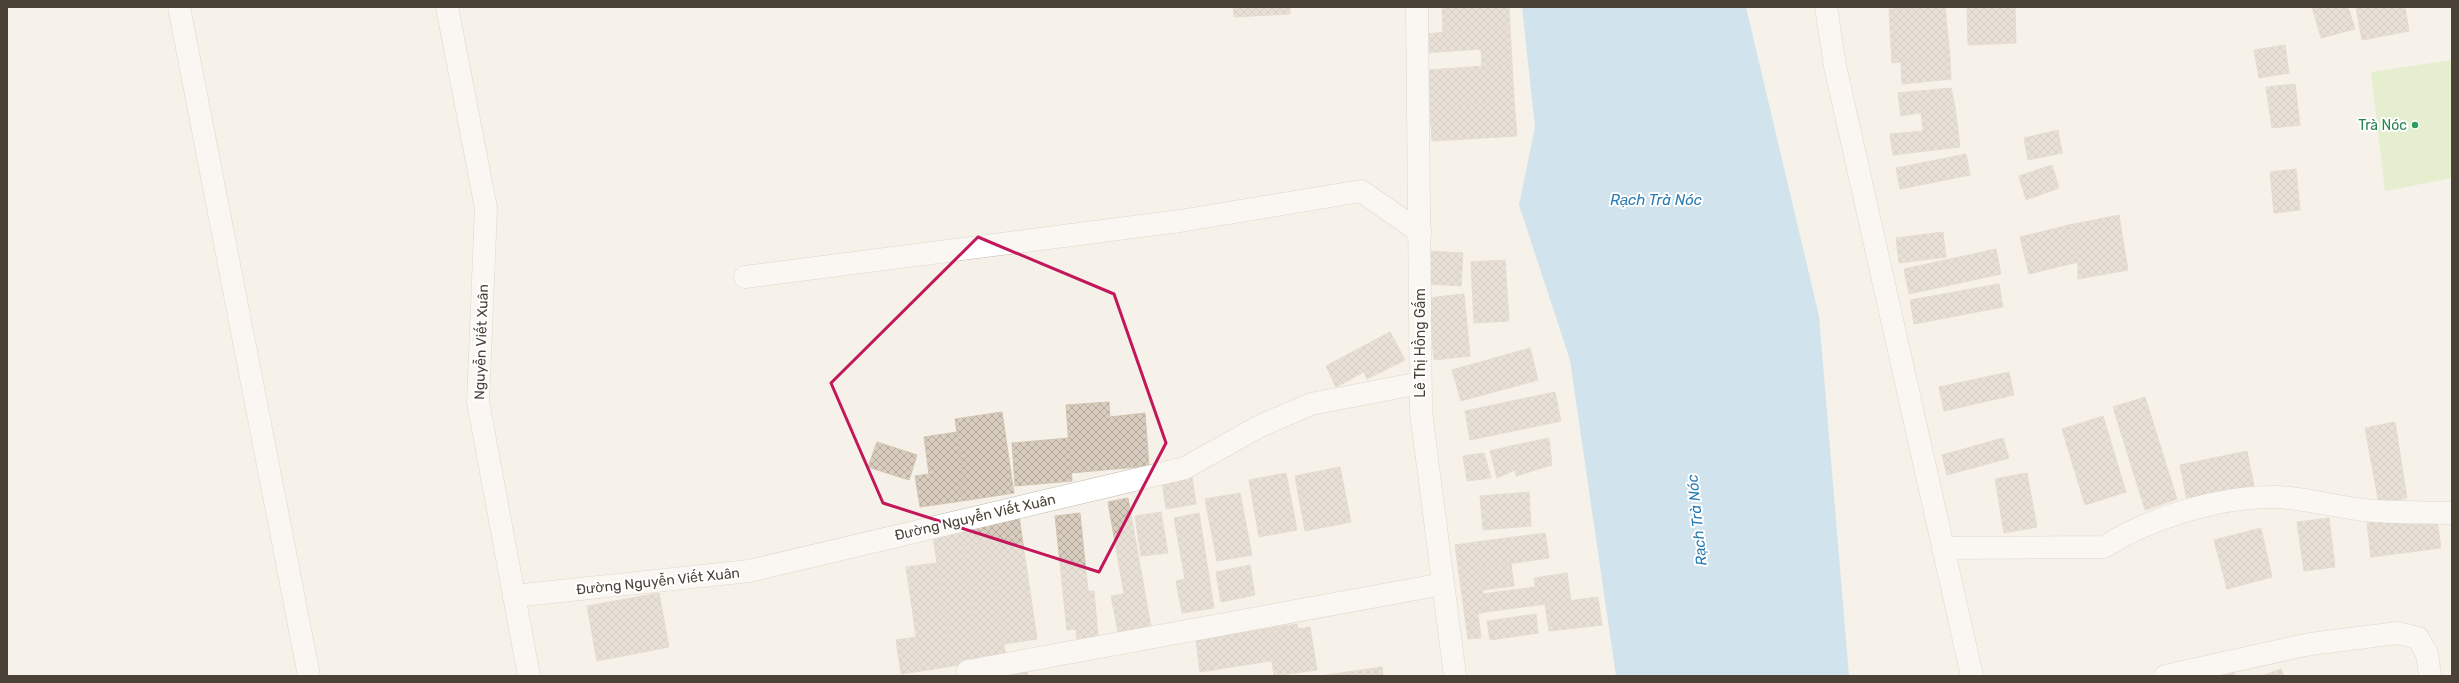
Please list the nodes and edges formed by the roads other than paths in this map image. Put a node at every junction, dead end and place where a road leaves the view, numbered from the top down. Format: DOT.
graph roads {
  1 [pos="179,7"];
  2 [pos="446,7"];
  3 [pos="1417,7"];
  4 [pos="1826,7"];
  5 [pos="1420,232"];
  6 [pos="745,277"];
  7 [pos="1420,383"];
  8 [pos="2452,513"];
  9 [pos="1943,548"];
  10 [pos="1443,584"];
  11 [pos="514,596"];
  12 [pos="968,671"];
  13 [pos="309,676"];
  14 [pos="529,676"];
  15 [pos="1455,676"];
  16 [pos="1972,676"];
  17 [pos="2165,676"];
  18 [pos="2430,676"];
  1 -- 13 [label="street"];
  2 -- 11 [label="street, Nguyễn Viết Xuân"];
  3 -- 5 [label="street, Lê Thị Hồng Gấm"];
  4 -- 9 [label="street"];
  5 -- 6 [label="street"];
  5 -- 7 [label="street, Lê Thị Hồng Gấm"];
  7 -- 10 [label="street, Lê Thị Hồng Gấm"];
  7 -- 11 [label="street, Đường Nguyễn Viết Xuân"];
  8 -- 9 [label="street"];
  9 -- 16 [label="street"];
  10 -- 12 [label="street"];
  10 -- 15 [label="street, Lê Thị Hồng Gấm"];
  11 -- 14 [label="street, Nguyễn Viết Xuân"];
  17 -- 18 [label="street"];
}
